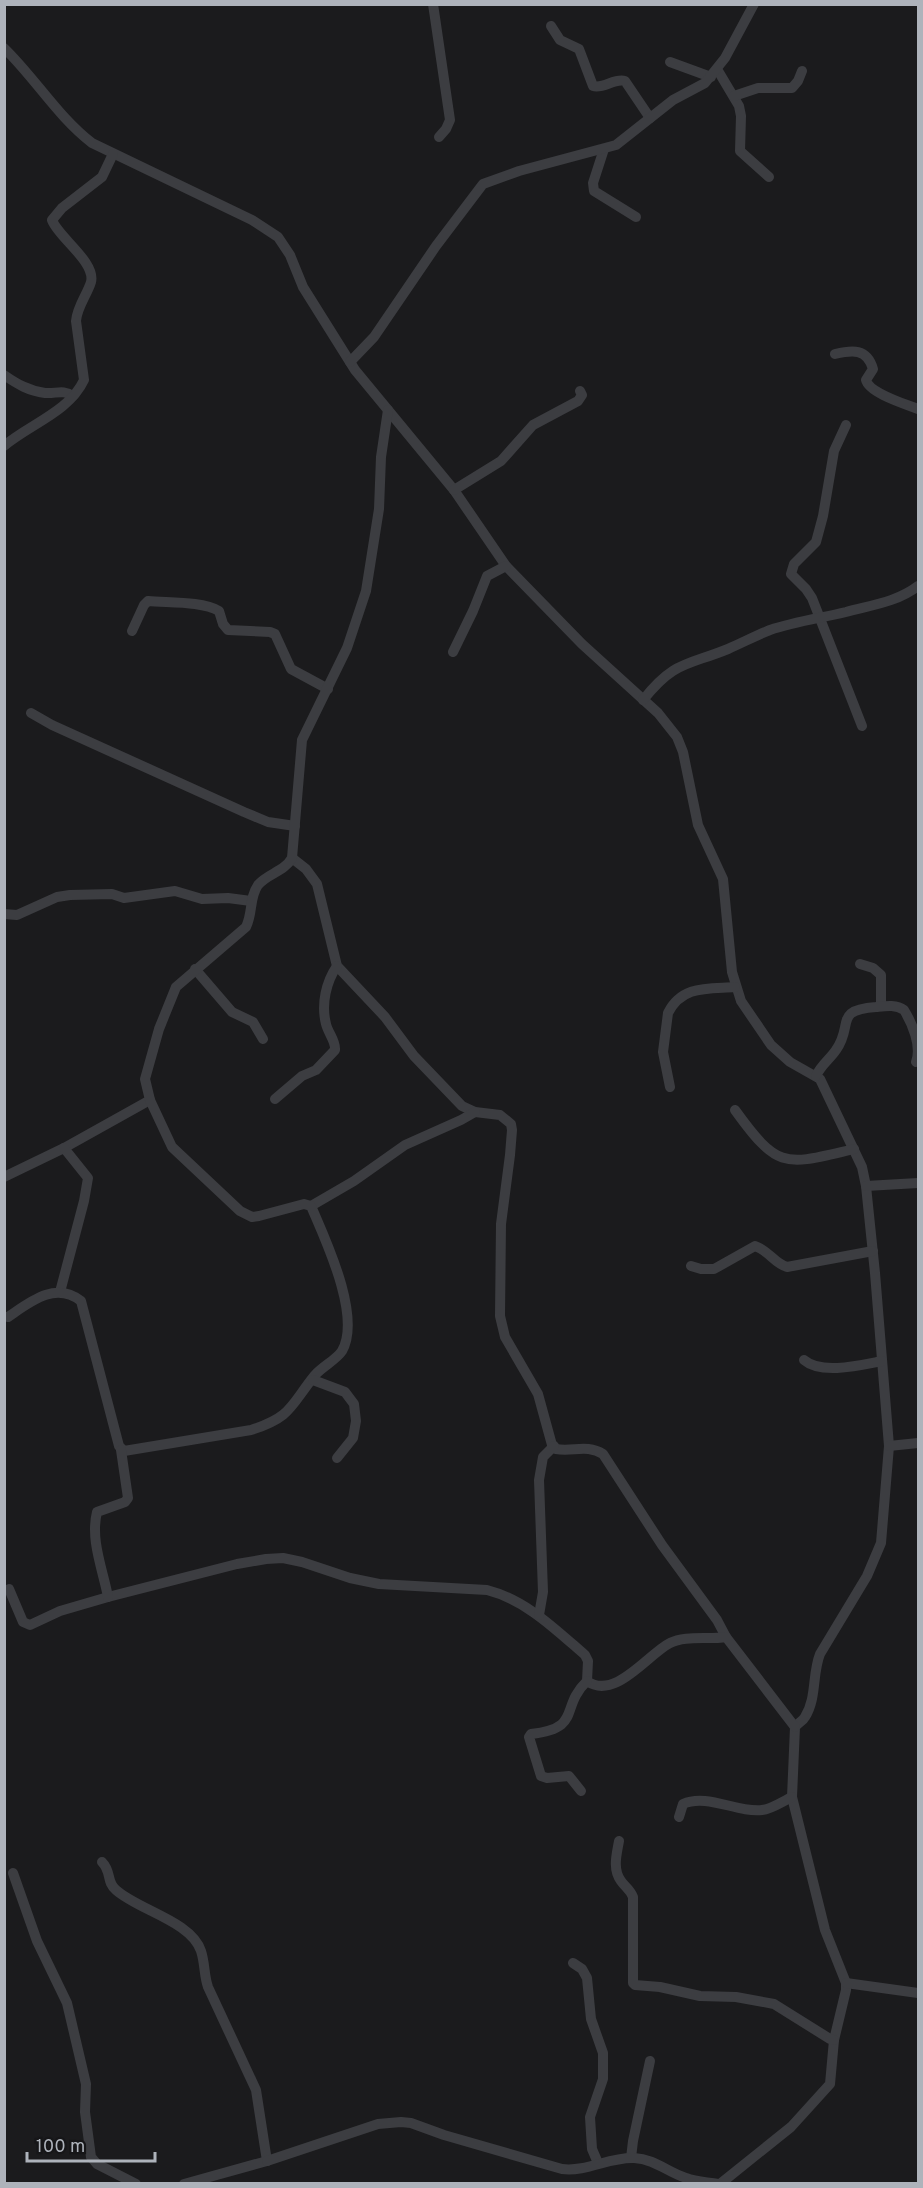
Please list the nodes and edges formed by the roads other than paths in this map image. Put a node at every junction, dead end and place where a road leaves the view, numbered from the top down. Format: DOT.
graph roads {
  1 [pos="434,4"];
  2 [pos="754,4"];
  3 [pos="551,26"];
  4 [pos="4,48"];
  5 [pos="670,62"];
  6 [pos="802,71"];
  7 [pos="714,73"];
  8 [pos="734,96"];
  9 [pos="650,118"];
  10 [pos="439,137"];
  11 [pos="604,149"];
  12 [pos="113,154"];
  13 [pos="769,177"];
  14 [pos="636,217"];
  15 [pos="835,354"];
  16 [pos="350,362"];
  17 [pos="4,375"];
  18 [pos="580,391"];
  19 [pos="73,396"];
  20 [pos="918,409"];
  21 [pos="388,410"];
  22 [pos="846,425"];
  23 [pos="4,446"];
  24 [pos="454,490"];
  25 [pos="506,566"];
  26 [pos="918,586"];
  27 [pos="821,618"];
  28 [pos="132,631"];
  29 [pos="453,652"];
  30 [pos="328,689"];
  31 [pos="644,700"];
  32 [pos="31,713"];
  33 [pos="862,726"];
  34 [pos="295,826"];
  35 [pos="292,858"];
  36 [pos="251,901"];
  37 [pos="4,914"];
  38 [pos="860,964"];
  39 [pos="338,966"];
  40 [pos="195,969"];
  41 [pos="735,987"];
  42 [pos="880,1006"];
  43 [pos="263,1038"];
  44 [pos="916,1062"];
  45 [pos="816,1076"];
  46 [pos="670,1087"];
  47 [pos="275,1099"];
  48 [pos="150,1100"];
  49 [pos="735,1110"];
  50 [pos="475,1112"];
  51 [pos="64,1148"];
  52 [pos="854,1149"];
  53 [pos="4,1177"];
  54 [pos="918,1182"];
  55 [pos="866,1186"];
  56 [pos="311,1206"];
  57 [pos="873,1251"];
  58 [pos="691,1266"];
  59 [pos="60,1292"];
  60 [pos="8,1317"];
  61 [pos="804,1360"];
  62 [pos="882,1361"];
  63 [pos="313,1380"];
  64 [pos="918,1443"];
  65 [pos="554,1446"];
  66 [pos="889,1446"];
  67 [pos="121,1450"];
  68 [pos="337,1458"];
  69 [pos="9,1589"];
  70 [pos="108,1597"];
  71 [pos="539,1615"];
  72 [pos="726,1637"];
  73 [pos="587,1681"];
  74 [pos="795,1727"];
  75 [pos="582,1791"];
  76 [pos="792,1797"];
  77 [pos="680,1817"];
  78 [pos="619,1841"];
  79 [pos="102,1862"];
  80 [pos="13,1873"];
  81 [pos="573,1963"];
  82 [pos="846,1983"];
  83 [pos="918,1993"];
  84 [pos="834,2040"];
  85 [pos="650,2061"];
  86 [pos="632,2158"];
  87 [pos="267,2161"];
  88 [pos="598,2163"];
  89 [pos="136,2184"];
  90 [pos="184,2184"];
  91 [pos="719,2184"];
  1 -- 10 [label="street"];
  2 -- 7 [label="street"];
  3 -- 9 [label="street"];
  4 -- 12 [label="street"];
  5 -- 7 [label="street"];
  6 -- 8 [label="street"];
  7 -- 8 [label="street"];
  7 -- 9 [label="street"];
  8 -- 13 [label="street"];
  9 -- 11 [label="street"];
  11 -- 14 [label="street"];
  11 -- 16 [label="street"];
  12 -- 16 [label="street"];
  12 -- 19 [label="street"];
  15 -- 20 [label="street"];
  16 -- 21 [label="street"];
  17 -- 19 [label="street"];
  18 -- 24 [label="street"];
  19 -- 23 [label="street"];
  21 -- 24 [label="street"];
  21 -- 30 [label="street"];
  22 -- 27 [label="street"];
  24 -- 25 [label="street"];
  25 -- 29 [label="street"];
  25 -- 31 [label="street"];
  26 -- 27 [label="street"];
  27 -- 31 [label="street"];
  27 -- 33 [label="street"];
  28 -- 30 [label="street"];
  30 -- 34 [label="street"];
  31 -- 41 [label="street"];
  32 -- 34 [label="street"];
  34 -- 35 [label="street"];
  35 -- 36 [label="street"];
  35 -- 39 [label="street"];
  36 -- 37 [label="street"];
  36 -- 40 [label="street"];
  38 -- 42 [label="street"];
  39 -- 47 [label="street"];
  39 -- 50 [label="street"];
  40 -- 43 [label="street"];
  40 -- 48 [label="street"];
  41 -- 45 [label="street"];
  41 -- 46 [label="street"];
  42 -- 44 [label="street"];
  42 -- 45 [label="street"];
  45 -- 52 [label="street"];
  48 -- 51 [label="street"];
  48 -- 56 [label="street"];
  49 -- 52 [label="street"];
  50 -- 56 [label="street"];
  50 -- 65 [label="street"];
  51 -- 53 [label="street"];
  51 -- 59 [label="street"];
  52 -- 55 [label="street"];
  54 -- 55 [label="street"];
  55 -- 57 [label="street"];
  56 -- 63 [label="street"];
  57 -- 58 [label="street"];
  57 -- 62 [label="street"];
  59 -- 60 [label="street"];
  59 -- 67 [label="street"];
  61 -- 62 [label="street"];
  62 -- 66 [label="street"];
  63 -- 67 [label="street"];
  63 -- 68 [label="street"];
  64 -- 66 [label="street"];
  65 -- 71 [label="street"];
  65 -- 72 [label="street"];
  66 -- 74 [label="street"];
  67 -- 70 [label="street"];
  69 -- 70 [label="street"];
  70 -- 71 [label="street"];
  71 -- 73 [label="street"];
  72 -- 73 [label="street"];
  72 -- 74 [label="street"];
  73 -- 75 [label="street"];
  74 -- 76 [label="street"];
  76 -- 77 [label="street"];
  76 -- 82 [label="street"];
  78 -- 84 [label="street"];
  79 -- 87 [label="street"];
  80 -- 89 [label="street"];
  81 -- 88 [label="street"];
  82 -- 83 [label="street"];
  82 -- 84 [label="street"];
  84 -- 91 [label="street"];
  85 -- 86 [label="street"];
  86 -- 88 [label="street"];
  86 -- 91 [label="street"];
  87 -- 88 [label="street"];
  87 -- 90 [label="street"];
}
